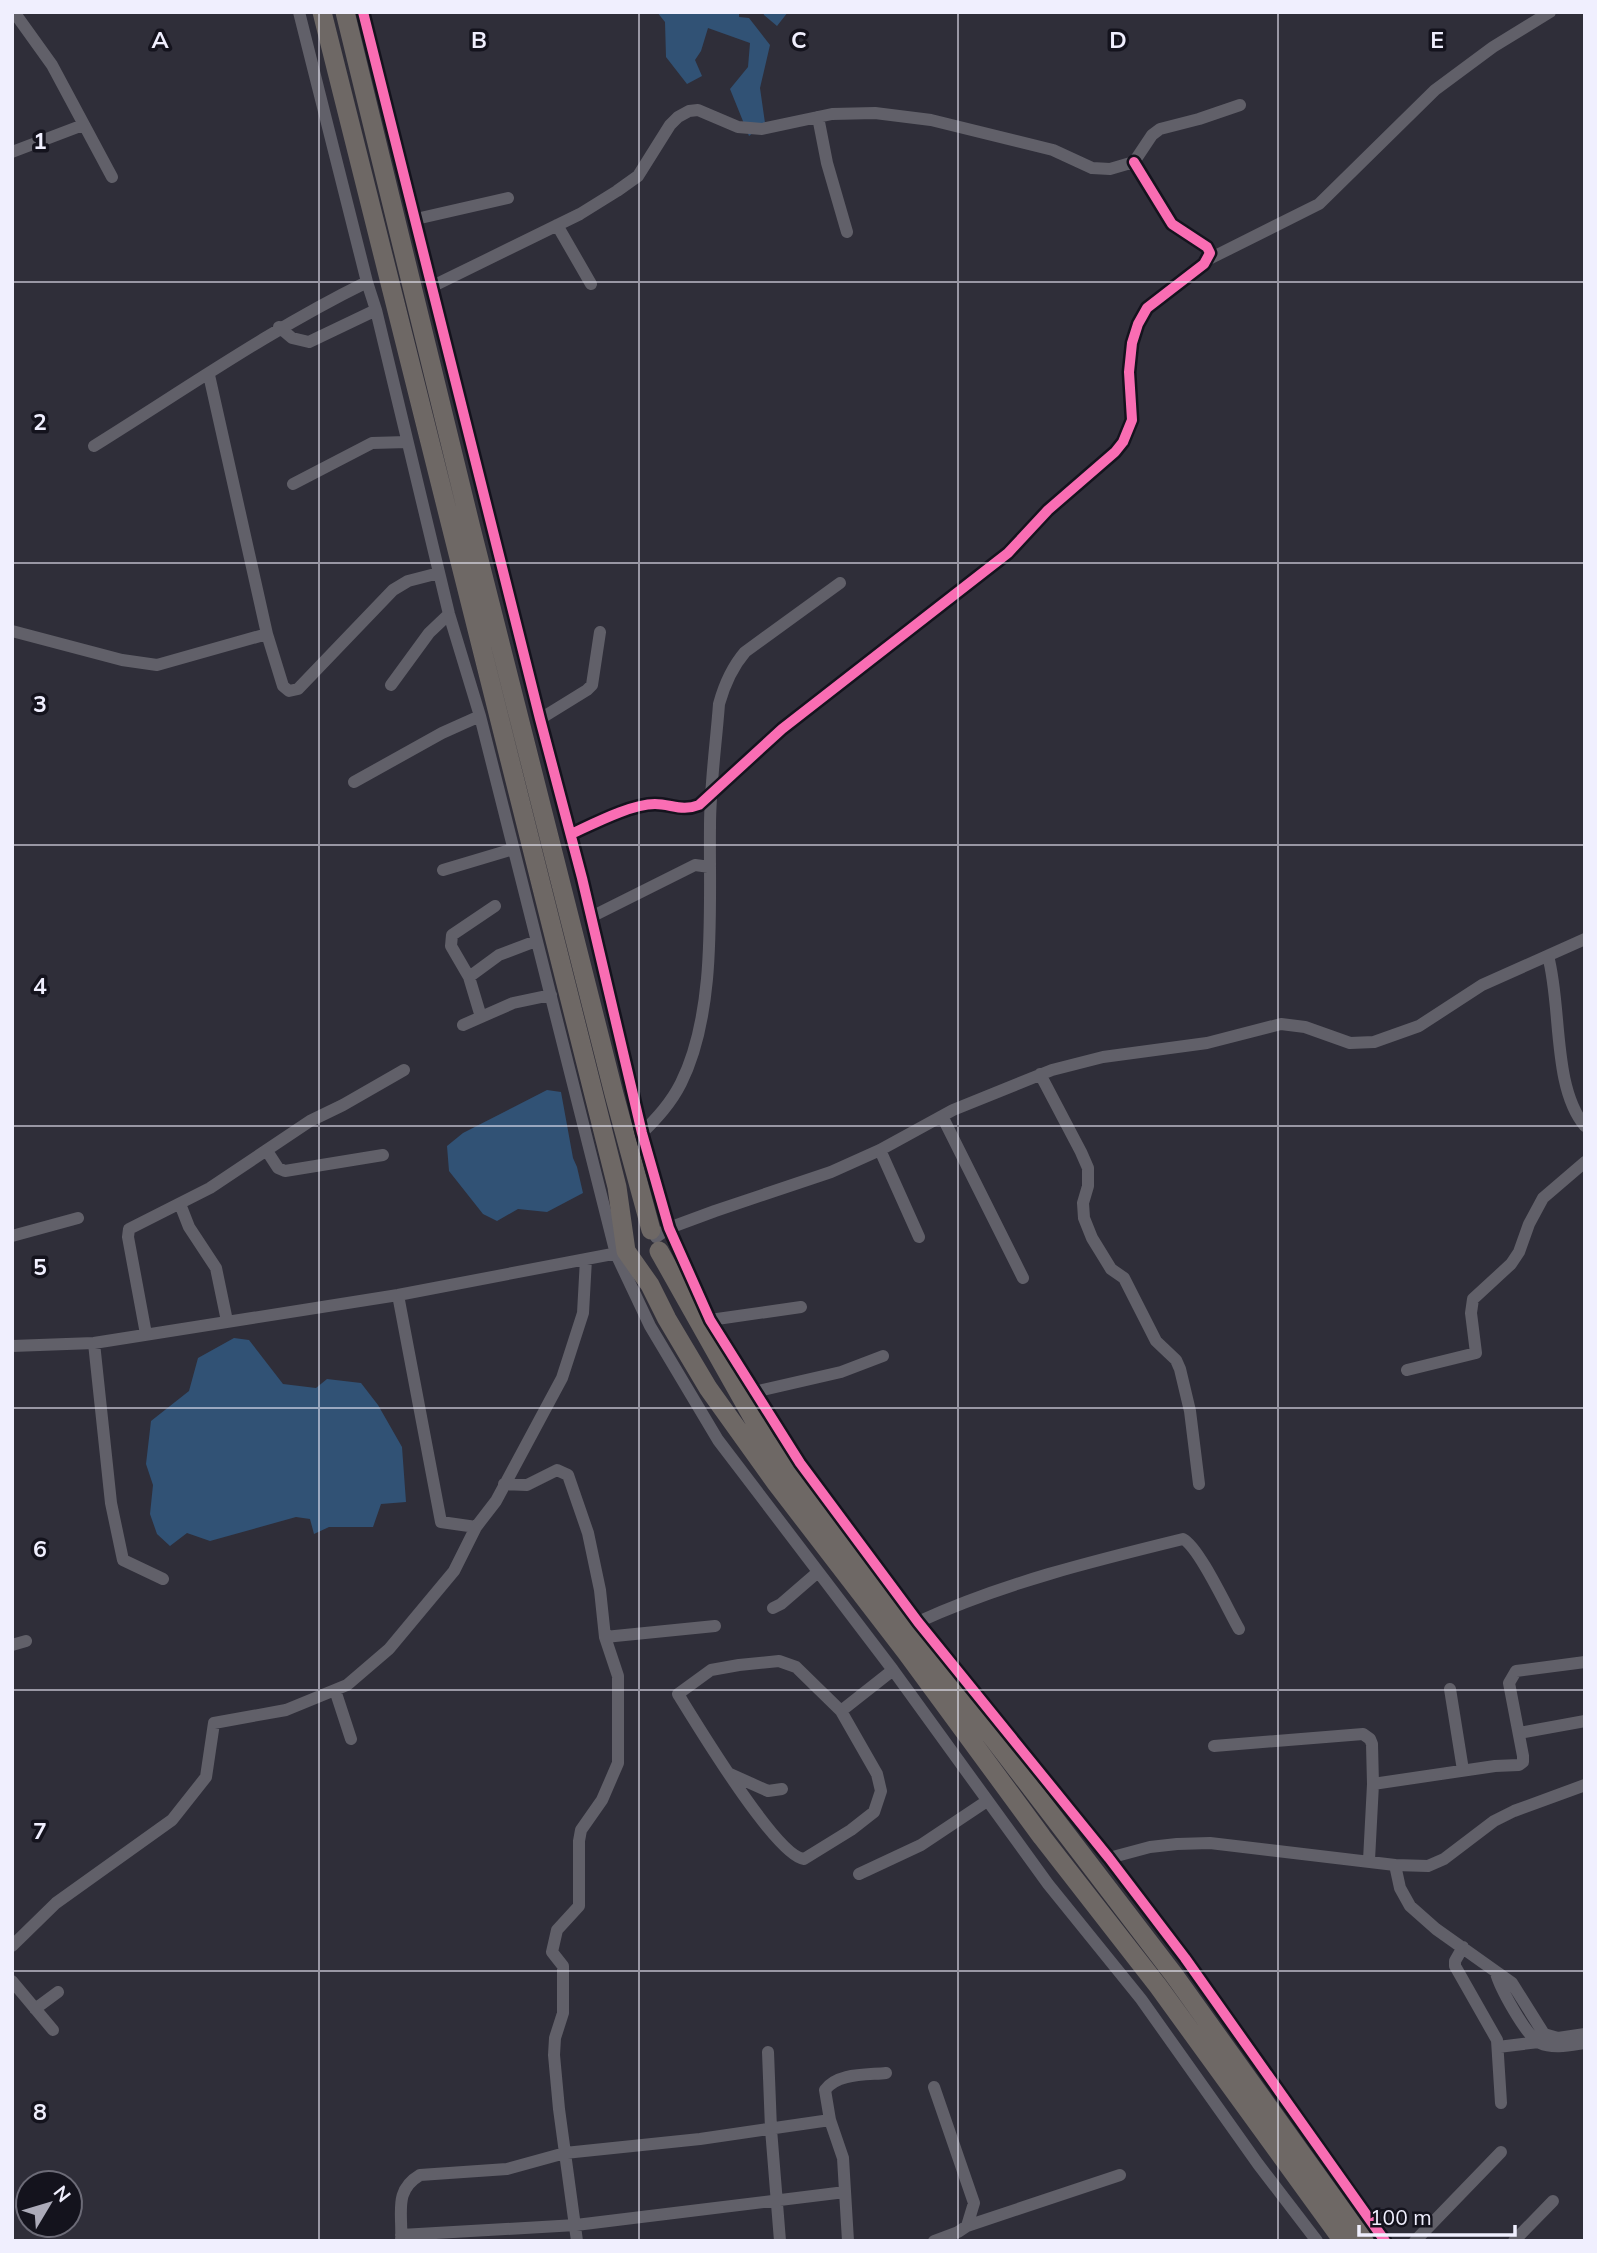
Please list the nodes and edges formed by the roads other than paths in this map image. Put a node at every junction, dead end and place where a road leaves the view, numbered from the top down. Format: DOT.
graph roads {
  1 [pos="14,12"];
  2 [pos="299,12"];
  3 [pos="322,12"];
  4 [pos="345,12"];
  5 [pos="363,12"];
  6 [pos="1550,12"];
  7 [pos="1240,105"];
  8 [pos="818,117"];
  9 [pos="83,125"];
  10 [pos="12,152"];
  11 [pos="1135,162"];
  12 [pos="112,177"];
  13 [pos="509,198"];
  14 [pos="416,219"];
  15 [pos="557,225"];
  16 [pos="847,232"];
  17 [pos="1209,259"];
  18 [pos="367,282"];
  19 [pos="591,284"];
  20 [pos="433,286"];
  21 [pos="376,310"];
  22 [pos="279,327"];
  23 [pos="209,375"];
  24 [pos="407,442"];
  25 [pos="94,446"];
  26 [pos="293,484"];
  27 [pos="439,573"];
  28 [pos="840,583"];
  29 [pos="449,614"];
  30 [pos="12,631"];
  31 [pos="600,632"];
  32 [pos="267,634"];
  33 [pos="391,685"];
  34 [pos="480,716"];
  35 [pos="540,719"];
  36 [pos="354,782"];
  37 [pos="710,796"];
  38 [pos="571,834"];
  39 [pos="513,849"];
  40 [pos="710,867"];
  41 [pos="443,870"];
  42 [pos="495,906"];
  43 [pos="591,918"];
  44 [pos="1585,939"];
  45 [pos="536,941"];
  46 [pos="1548,956"];
  47 [pos="469,977"];
  48 [pos="551,995"];
  49 [pos="481,1017"];
  50 [pos="463,1026"];
  51 [pos="404,1070"];
  52 [pos="1040,1074"];
  53 [pos="942,1116"];
  54 [pos="1585,1126"];
  55 [pos="642,1133"];
  56 [pos="880,1150"];
  57 [pos="267,1151"];
  58 [pos="383,1155"];
  59 [pos="1585,1162"];
  60 [pos="180,1204"];
  61 [pos="78,1218"];
  62 [pos="12,1236"];
  63 [pos="659,1237"];
  64 [pos="919,1237"];
  65 [pos="626,1251"];
  66 [pos="586,1259"];
  67 [pos="1023,1278"];
  68 [pos="398,1295"];
  69 [pos="801,1307"];
  70 [pos="710,1320"];
  71 [pos="227,1321"];
  72 [pos="146,1334"];
  73 [pos="94,1343"];
  74 [pos="12,1346"];
  75 [pos="883,1356"];
  76 [pos="1406,1370"];
  77 [pos="754,1392"];
  78 [pos="504,1484"];
  79 [pos="1199,1484"];
  80 [pos="476,1527"];
  81 [pos="818,1572"];
  82 [pos="163,1579"];
  83 [pos="773,1608"];
  84 [pos="918,1622"];
  85 [pos="715,1626"];
  86 [pos="1239,1629"];
  87 [pos="605,1637"];
  88 [pos="26,1641"];
  89 [pos="12,1645"];
  90 [pos="1585,1662"];
  91 [pos="894,1670"];
  92 [pos="1450,1689"];
  93 [pos="335,1690"];
  94 [pos="841,1711"];
  95 [pos="1585,1721"];
  96 [pos="1519,1733"];
  97 [pos="351,1739"];
  98 [pos="1214,1746"];
  99 [pos="1463,1770"];
  100 [pos="727,1773"];
  101 [pos="1373,1784"];
  102 [pos="1585,1785"];
  103 [pos="782,1789"];
  104 [pos="987,1801"];
  105 [pos="1109,1858"];
  106 [pos="1369,1860"];
  107 [pos="1395,1865"];
  108 [pos="859,1874"];
  109 [pos="12,1946"];
  110 [pos="1463,1947"];
  111 [pos="1144,1953"];
  112 [pos="1166,1980"];
  113 [pos="12,1982"];
  114 [pos="58,1992"];
  115 [pos="35,2009"];
  116 [pos="53,2030"];
  117 [pos="1585,2034"];
  118 [pos="1542,2038"];
  119 [pos="1585,2044"];
  120 [pos="1498,2047"];
  121 [pos="768,2052"];
  122 [pos="886,2073"];
  123 [pos="934,2087"];
  124 [pos="1501,2103"];
  125 [pos="830,2120"];
  126 [pos="771,2129"];
  127 [pos="1501,2152"];
  128 [pos="565,2153"];
  129 [pos="1120,2175"];
  130 [pos="845,2192"];
  131 [pos="777,2201"];
  132 [pos="1553,2201"];
  133 [pos="576,2225"];
  134 [pos="967,2225"];
  135 [pos="401,2238"];
  136 [pos="577,2241"];
  137 [pos="780,2241"];
  138 [pos="848,2241"];
  139 [pos="934,2241"];
  140 [pos="1317,2241"];
  141 [pos="1343,2241"];
  142 [pos="1364,2241"];
  143 [pos="1385,2241"];
  144 [pos="1415,2241"];
  145 [pos="1514,2241"];
  1 -- 9 [label="street"];
  2 -- 18 [label="street"];
  3 -- 65 [label="highway"];
  4 -- 63 [label="highway"];
  5 -- 14 [label="street"];
  6 -- 17 [label="street"];
  7 -- 11 [label="street"];
  8 -- 11 [label="street"];
  8 -- 15 [label="street"];
  8 -- 16 [label="street"];
  9 -- 10 [label="street"];
  9 -- 12 [label="street"];
  11 -- 17 [label="street"];
  13 -- 14 [label="street"];
  14 -- 20 [label="street"];
  15 -- 19 [label="street"];
  15 -- 20 [label="street"];
  17 -- 37 [label="street"];
  18 -- 21 [label="street"];
  18 -- 22 [label="street"];
  20 -- 35 [label="street"];
  21 -- 22 [label="street"];
  21 -- 24 [label="street"];
  22 -- 23 [label="street"];
  23 -- 25 [label="street"];
  23 -- 32 [label="street"];
  24 -- 26 [label="street"];
  24 -- 27 [label="street"];
  27 -- 29 [label="street"];
  27 -- 32 [label="street"];
  28 -- 37 [label="street"];
  29 -- 33 [label="street"];
  29 -- 34 [label="street"];
  30 -- 32 [label="street"];
  31 -- 35 [label="street"];
  34 -- 36 [label="street"];
  34 -- 39 [label="street"];
  35 -- 38 [label="street"];
  37 -- 38 [label="street"];
  37 -- 40 [label="street"];
  38 -- 43 [label="street"];
  39 -- 41 [label="street"];
  39 -- 45 [label="street"];
  40 -- 43 [label="street"];
  40 -- 55 [label="street"];
  42 -- 47 [label="street"];
  43 -- 55 [label="street"];
  44 -- 46 [label="street"];
  45 -- 47 [label="street"];
  45 -- 48 [label="street"];
  46 -- 52 [label="street"];
  46 -- 54 [label="street"];
  47 -- 49 [label="street"];
  48 -- 49 [label="street"];
  48 -- 65 [label="street"];
  49 -- 50 [label="street"];
  51 -- 57 [label="street"];
  52 -- 53 [label="street"];
  52 -- 79 [label="street"];
  53 -- 56 [label="street"];
  53 -- 67 [label="street"];
  55 -- 63 [label="street"];
  56 -- 63 [label="street"];
  56 -- 64 [label="street"];
  57 -- 58 [label="street"];
  57 -- 60 [label="street"];
  59 -- 76 [label="street"];
  60 -- 71 [label="street"];
  60 -- 72 [label="street"];
  61 -- 62 [label="street"];
  63 -- 65 [label="highway"];
  63 -- 65 [label="highway"];
  63 -- 70 [label="street"];
  63 -- 111 [label="highway"];
  65 -- 66 [label="street"];
  65 -- 81 [label="street"];
  65 -- 111 [label="highway"];
  66 -- 68 [label="street"];
  66 -- 78 [label="street"];
  68 -- 71 [label="street"];
  68 -- 80 [label="street"];
  69 -- 70 [label="street"];
  70 -- 77 [label="street"];
  71 -- 72 [label="street"];
  72 -- 73 [label="street"];
  73 -- 74 [label="street"];
  73 -- 82 [label="street"];
  75 -- 77 [label="street"];
  77 -- 84 [label="street"];
  78 -- 80 [label="street"];
  78 -- 87 [label="street"];
  80 -- 93 [label="street"];
  81 -- 83 [label="street"];
  81 -- 91 [label="street"];
  84 -- 86 [label="street"];
  84 -- 105 [label="street"];
  85 -- 87 [label="street"];
  87 -- 128 [label="street"];
  88 -- 89 [label="street"];
  90 -- 96 [label="street"];
  91 -- 94 [label="street"];
  91 -- 104 [label="street"];
  92 -- 99 [label="street"];
  93 -- 97 [label="street"];
  93 -- 109 [label="street"];
  94 -- 100 [label="street"];
  94 -- 100 [label="street"];
  95 -- 96 [label="street"];
  96 -- 99 [label="street"];
  98 -- 101 [label="street"];
  99 -- 101 [label="street"];
  100 -- 103 [label="street"];
  101 -- 106 [label="street"];
  102 -- 107 [label="street"];
  104 -- 108 [label="street"];
  104 -- 140 [label="street"];
  105 -- 106 [label="street"];
  105 -- 143 [label="street"];
  106 -- 107 [label="street"];
  107 -- 110 [label="street"];
  110 -- 118 [label="street"];
  110 -- 120 [label="street"];
  111 -- 112 [label="highway"];
  112 -- 141 [label="highway"];
  112 -- 142 [label="highway"];
  113 -- 115 [label="street"];
  114 -- 115 [label="street"];
  115 -- 116 [label="street"];
  117 -- 118 [label="street"];
  118 -- 119 [label="street"];
  118 -- 120 [label="street"];
  120 -- 124 [label="street"];
  121 -- 126 [label="street"];
  122 -- 125 [label="street"];
  123 -- 134 [label="street"];
  125 -- 126 [label="street"];
  125 -- 130 [label="street"];
  126 -- 128 [label="street"];
  126 -- 131 [label="street"];
  127 -- 144 [label="street"];
  128 -- 133 [label="street"];
  128 -- 135 [label="street"];
  129 -- 134 [label="street"];
  130 -- 131 [label="street"];
  130 -- 138 [label="street"];
  131 -- 133 [label="street"];
  131 -- 137 [label="street"];
  132 -- 145 [label="street"];
  133 -- 135 [label="street"];
  133 -- 136 [label="street"];
  134 -- 139 [label="street"];
}
